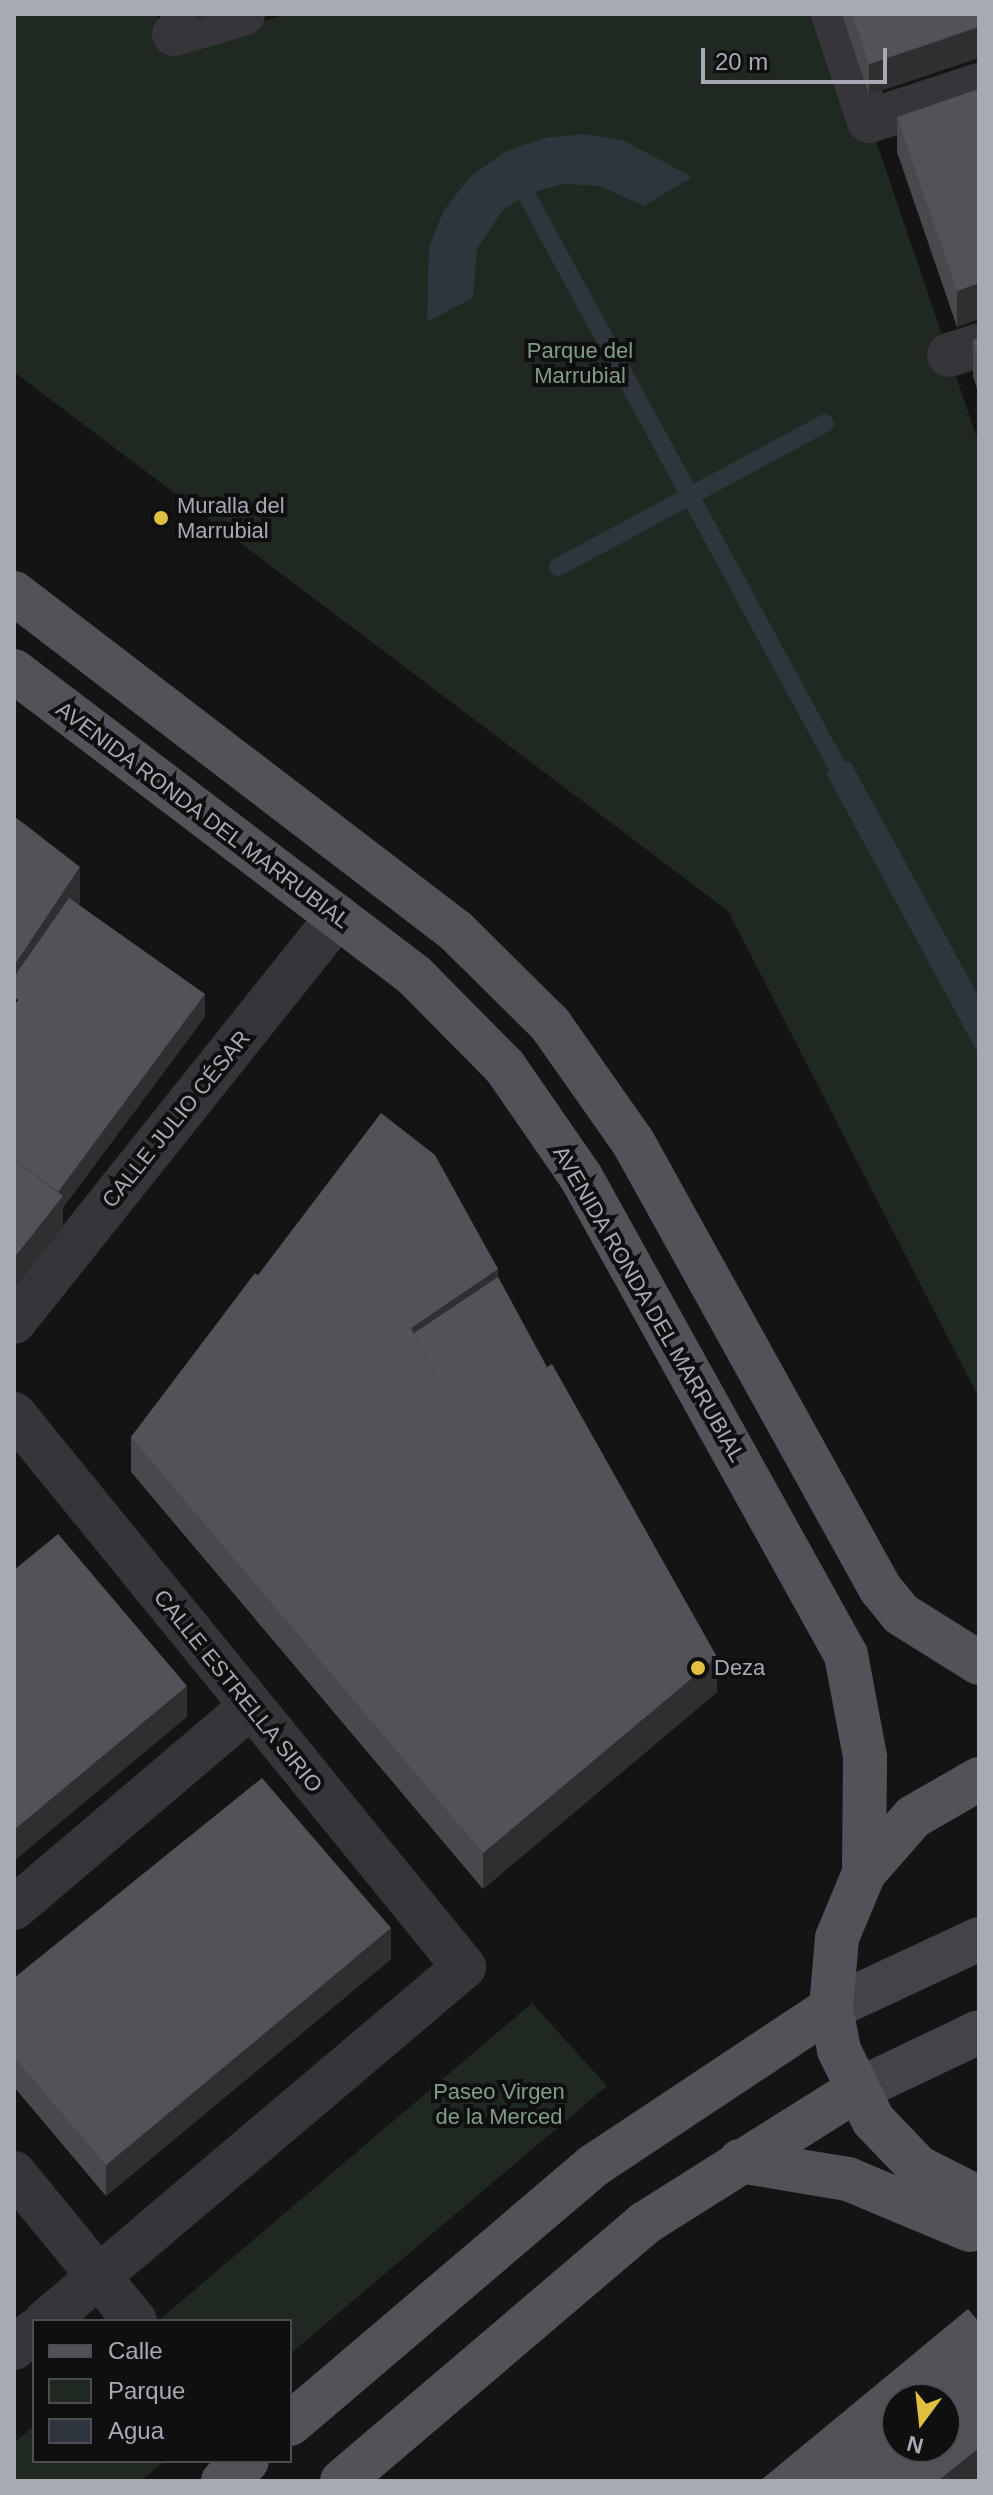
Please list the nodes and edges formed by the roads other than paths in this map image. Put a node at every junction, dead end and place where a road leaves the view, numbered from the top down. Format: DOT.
graph roads {
  1 [pos="243,14"];
  2 [pos="833,14"];
  3 [pos="173,32"];
  4 [pos="979,85"];
  5 [pos="14,593"];
  6 [pos="14,671"];
  7 [pos="338,916"];
  8 [pos="14,1322"];
  9 [pos="14,1414"];
  10 [pos="14,1462"];
  11 [pos="79,1491"];
  12 [pos="979,1663"];
  13 [pos="250,1707"];
  14 [pos="979,1779"];
  15 [pos="864,1873"];
  16 [pos="14,1908"];
  17 [pos="979,1939"];
  18 [pos="831,2008"];
  19 [pos="979,2032"];
  20 [pos="855,2091"];
  21 [pos="740,2161"];
  22 [pos="14,2173"];
  23 [pos="976,2223"];
  24 [pos="99,2278"];
  25 [pos="48,2319"];
  26 [pos="133,2319"];
  27 [pos="32,2333"];
  28 [pos="14,2348"];
  29 [pos="292,2422"];
  30 [pos="245,2463"];
  31 [pos="223,2481"];
  32 [pos="342,2481"];
  1 -- 3 [label="street"];
  2 -- 4 [label="street"];
  5 -- 12 [label="main road"];
  6 -- 7 [label="main road, AVENIDA RONDA DEL MARRUBIAL"];
  7 -- 8 [label="street, CALLE JULIO CÉSAR"];
  7 -- 15 [label="main road, AVENIDA RONDA DEL MARRUBIAL"];
  9 -- 11 [label="street, CALLE ESTRELLA SIRIO"];
  10 -- 11 [label="street"];
  11 -- 13 [label="street, CALLE ESTRELLA SIRIO"];
  13 -- 16 [label="street"];
  13 -- 24 [label="street, CALLE ESTRELLA SIRIO"];
  14 -- 15 [label="main road"];
  15 -- 18 [label="main road"];
  17 -- 18 [label="main road"];
  18 -- 20 [label="main road"];
  18 -- 29 [label="main road"];
  19 -- 20 [label="main road"];
  20 -- 21 [label="main road"];
  20 -- 23 [label="main road"];
  21 -- 23 [label="main road"];
  21 -- 32 [label="main road"];
  22 -- 24 [label="street"];
  24 -- 25 [label="street"];
  24 -- 26 [label="street"];
  27 -- 28 [label="street"];
  30 -- 31 [label="main road"];
}
